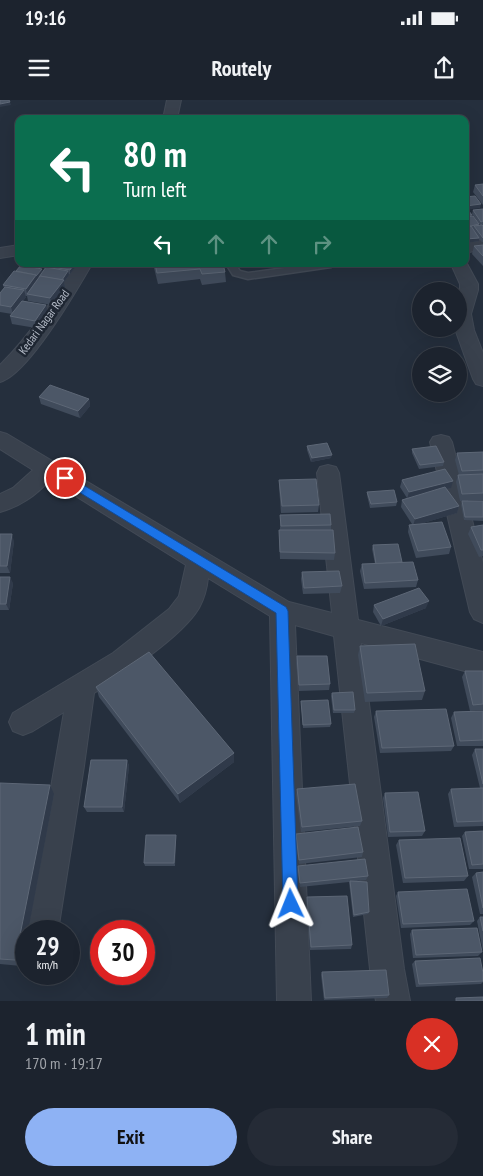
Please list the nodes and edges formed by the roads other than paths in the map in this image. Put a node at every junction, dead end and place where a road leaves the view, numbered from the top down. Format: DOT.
graph roads {
  1 [pos="174,100"];
  2 [pos="171,115"];
  3 [pos="483,244"];
  4 [pos="469,247"];
  5 [pos="15,251"];
  6 [pos="0,253"];
  7 [pos="81,267"];
  8 [pos="233,267"];
  9 [pos="310,267"];
  10 [pos="462,267"];
  11 [pos="477,290"];
  12 [pos="0,376"];
  13 [pos="483,379"];
  14 [pos="0,438"];
  15 [pos="441,442"];
  16 [pos="48,468"];
  17 [pos="328,473"];
  18 [pos="0,503"];
  19 [pos="199,560"];
  20 [pos="282,611"];
  21 [pos="483,612"];
  22 [pos="346,629"];
  23 [pos="483,664"];
  24 [pos="81,686"];
  25 [pos="23,722"];
  26 [pos="44,920"];
  27 [pos="294,1001"];
  28 [pos="393,1001"];
  1 -- 2 [label="street"];
  3 -- 4 [label="street"];
  5 -- 6 [label="street"];
  7 -- 12 [label="street, Kedari Nagar Road"];
  8 -- 9 [label="lane"];
  10 -- 11 [label="street"];
  11 -- 13 [label="street"];
  14 -- 16 [label="street"];
  15 -- 21 [label="street"];
  16 -- 18 [label="street"];
  16 -- 19 [label="street"];
  17 -- 22 [label="street"];
  19 -- 20 [label="street"];
  19 -- 24 [label="street"];
  20 -- 22 [label="street"];
  20 -- 27 [label="street"];
  22 -- 23 [label="street"];
  22 -- 28 [label="street"];
  24 -- 25 [label="street"];
  24 -- 26 [label="street"];
}
